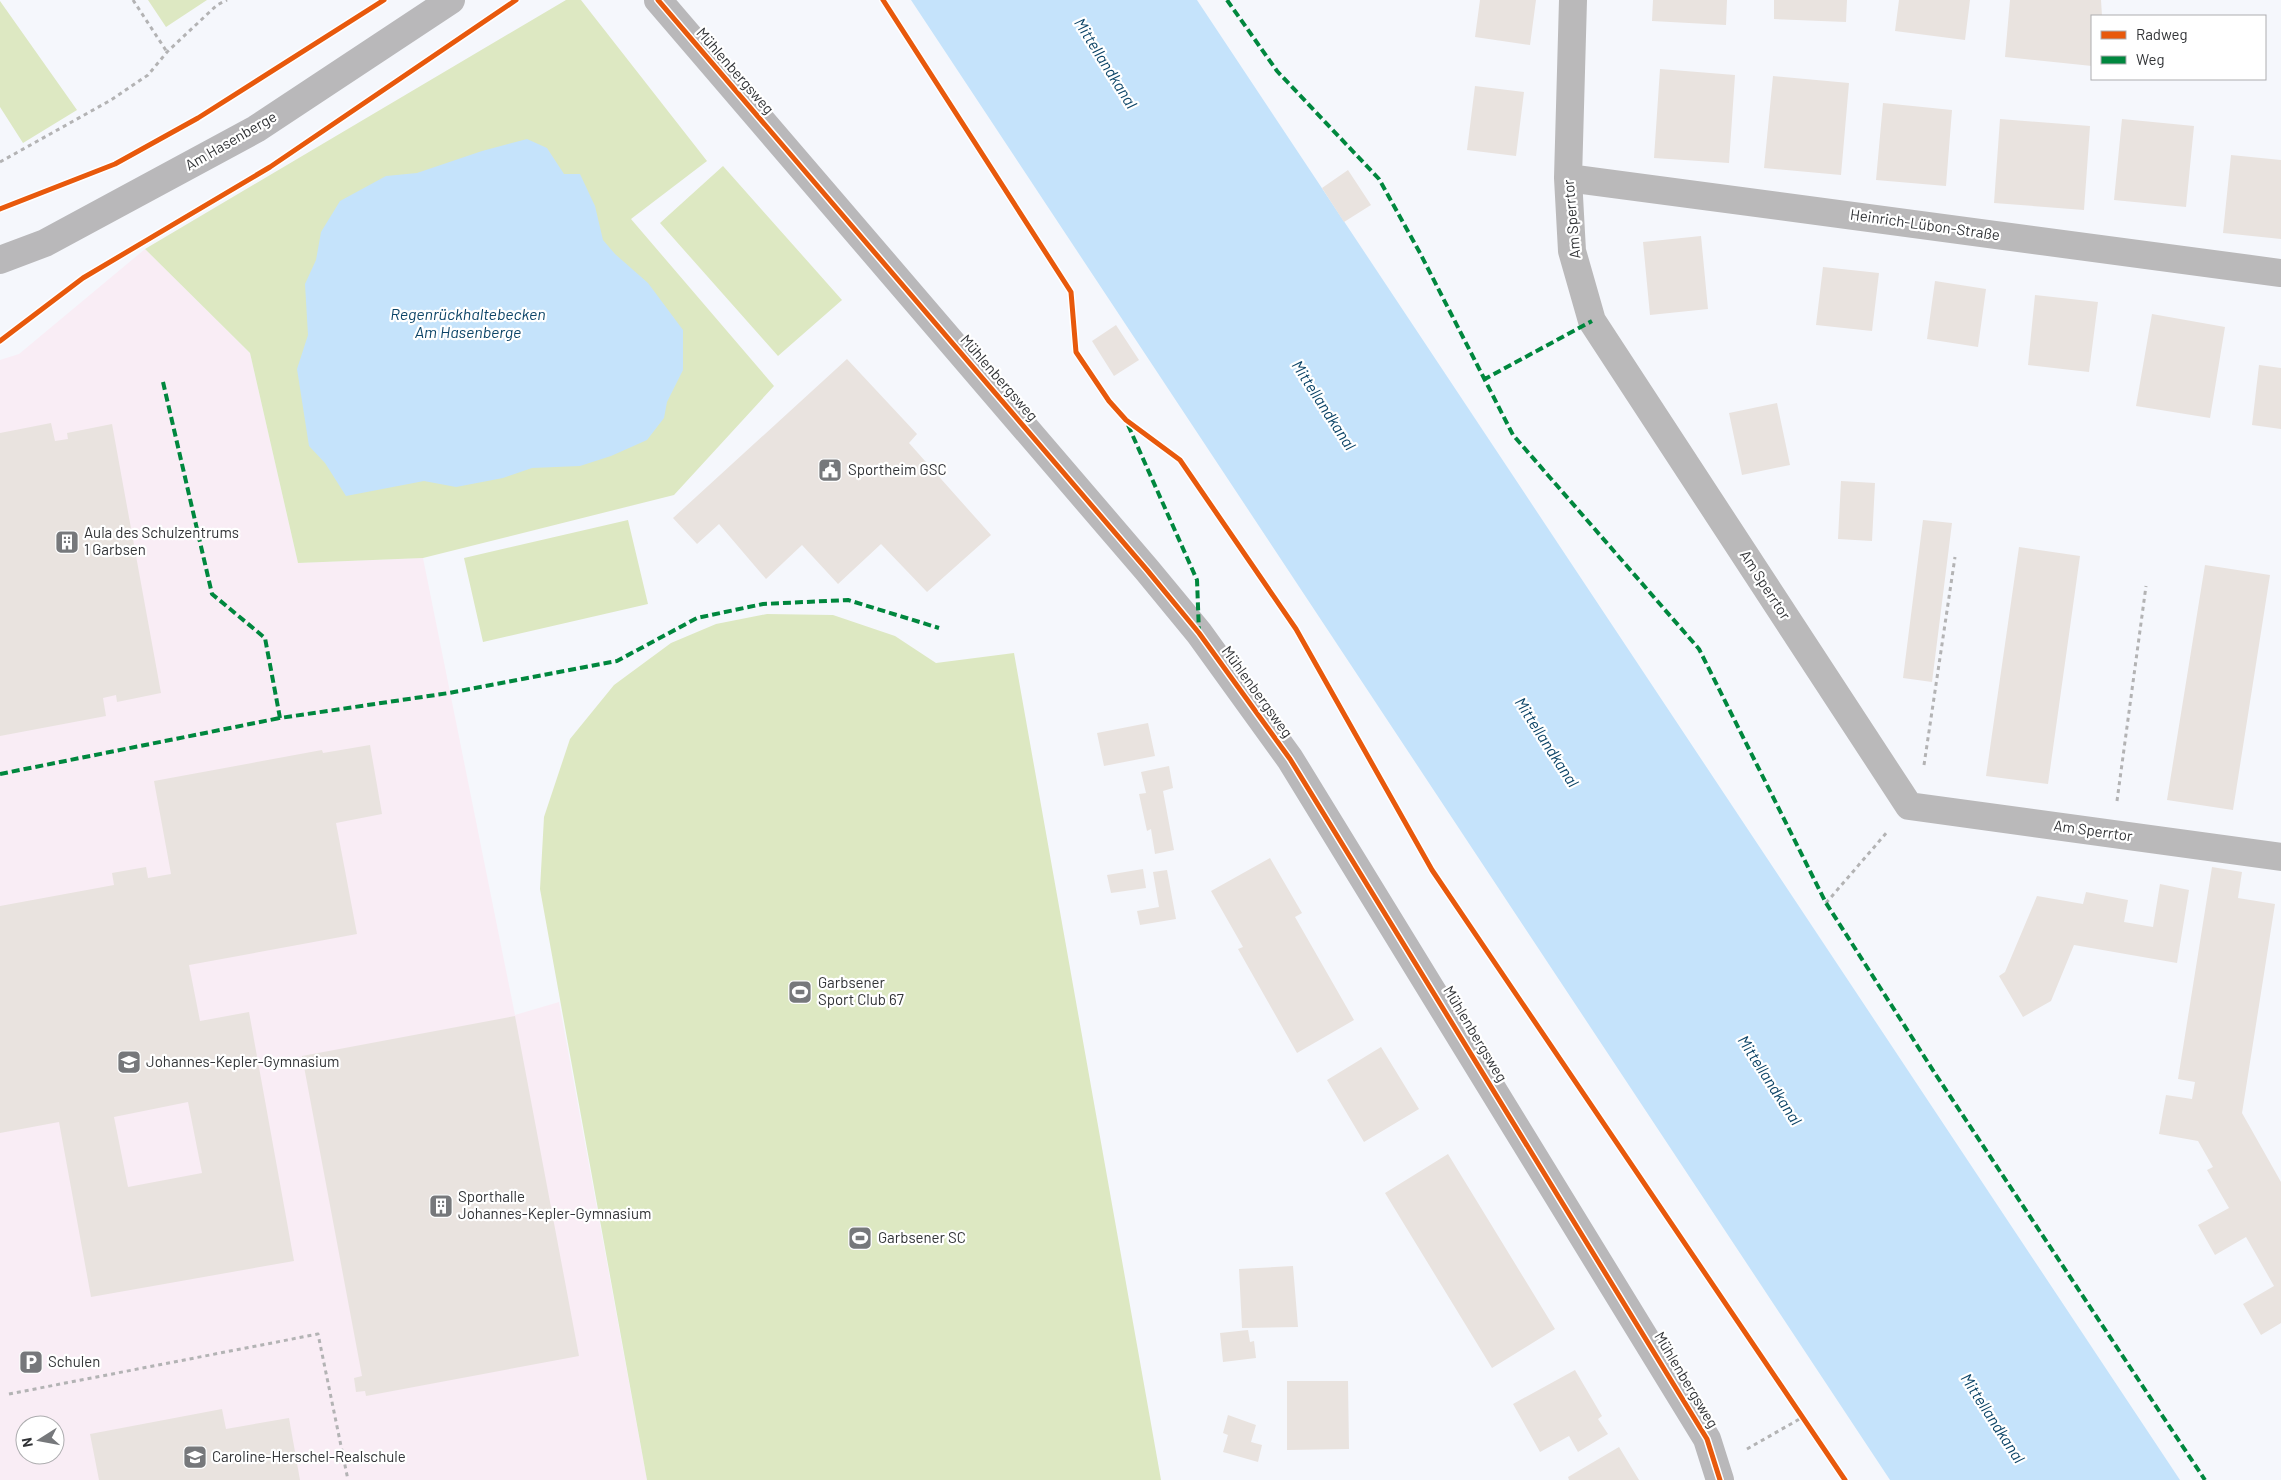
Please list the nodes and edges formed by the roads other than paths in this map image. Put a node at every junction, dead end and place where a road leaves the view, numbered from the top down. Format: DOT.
graph roads {
  1 [pos="450,0"];
  2 [pos="658,0"];
  3 [pos="1573,0"];
  4 [pos="1568,178"];
  5 [pos="0,260"];
  6 [pos="2281,273"];
  7 [pos="2281,857"];
  8 [pos="1720,1480"];
  1 -- 5 [label="street, Am Hasenberge"];
  2 -- 8 [label="street, Mühlenbergsweg"];
  3 -- 4 [label="street, Am Sperrtor"];
  4 -- 6 [label="street, Heinrich-Lübon-Straße"];
  4 -- 7 [label="street, Am Sperrtor"];
}
